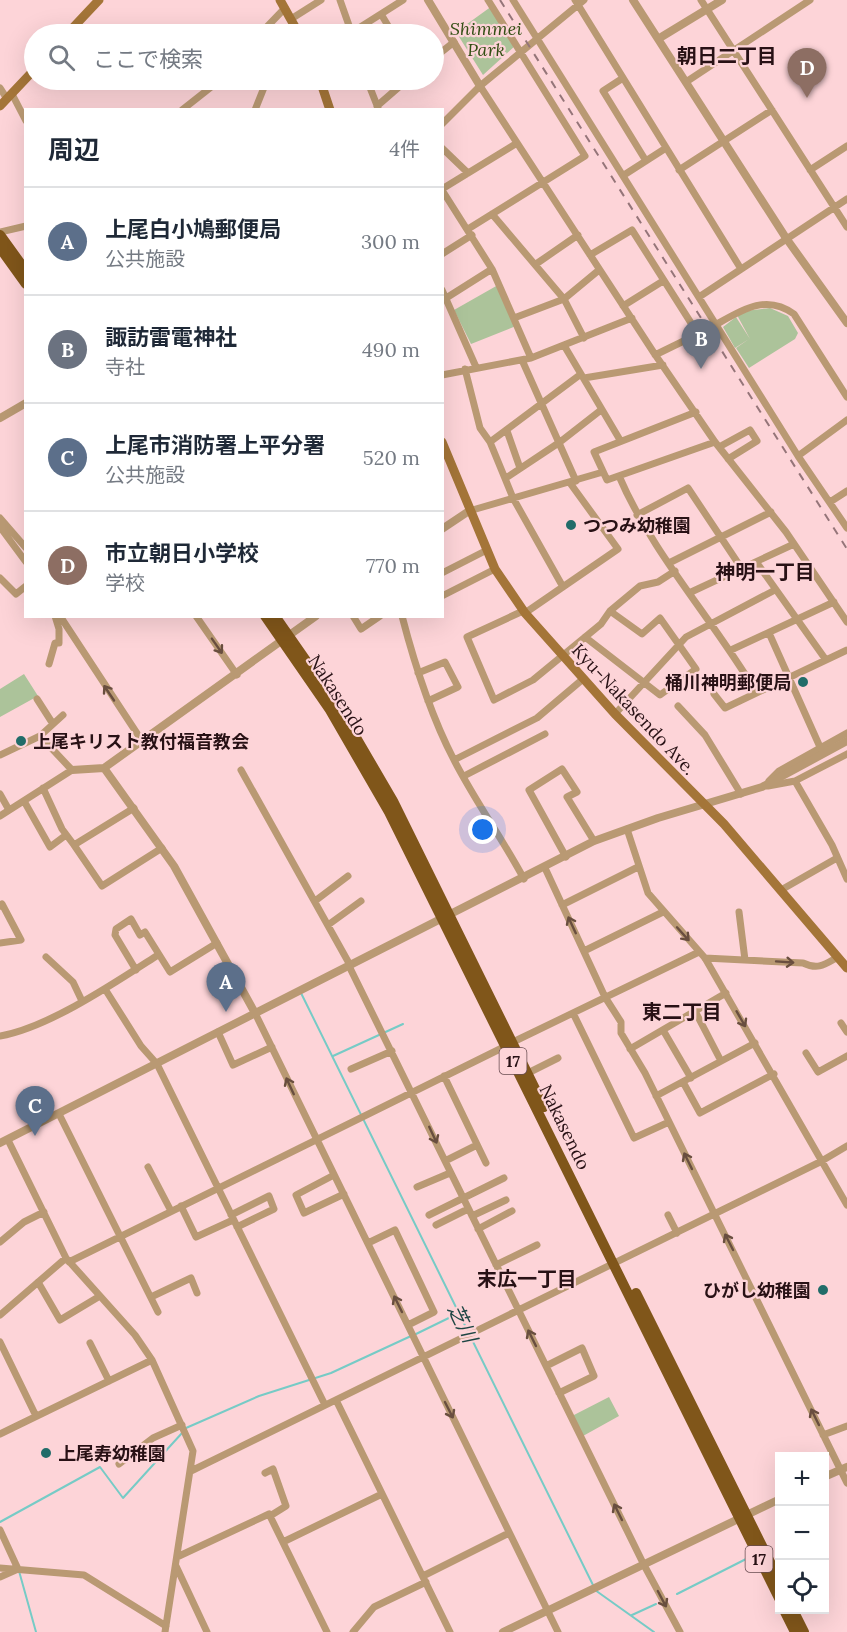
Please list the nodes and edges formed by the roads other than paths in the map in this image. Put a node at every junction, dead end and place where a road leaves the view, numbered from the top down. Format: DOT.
graph roads {
  1 [pos="99,0"];
  2 [pos="321,0"];
  3 [pos="340,0"];
  4 [pos="403,0"];
  5 [pos="428,0"];
  6 [pos="488,0"];
  7 [pos="513,0"];
  8 [pos="633,0"];
  9 [pos="701,0"];
  10 [pos="722,0"];
  11 [pos="810,0"];
  12 [pos="579,1"];
  13 [pos="283,4"];
  14 [pos="707,9"];
  15 [pos="381,14"];
  16 [pos="291,19"];
  17 [pos="76,24"];
  18 [pos="268,24"];
  19 [pos="294,24"];
  20 [pos="348,24"];
  21 [pos="366,24"];
  22 [pos="387,24"];
  23 [pos="443,24"];
  24 [pos="444,26"];
  25 [pos="536,37"];
  26 [pos="658,39"];
  27 [pos="454,42"];
  28 [pos="444,50"];
  29 [pos="733,50"];
  30 [pos="520,51"];
  31 [pos="623,78"];
  32 [pos="24,81"];
  33 [pos="686,82"];
  34 [pos="480,86"];
  35 [pos="0,87"];
  36 [pos="207,90"];
  37 [pos="263,90"];
  38 [pos="325,90"];
  39 [pos="371,90"];
  40 [pos="397,90"];
  41 [pos="6,100"];
  42 [pos="185,108"];
  43 [pos="256,108"];
  44 [pos="329,108"];
  45 [pos="378,108"];
  46 [pos="772,110"];
  47 [pos="24,119"];
  48 [pos="444,122"];
  49 [pos="723,141"];
  50 [pos="517,142"];
  51 [pos="847,146"];
  52 [pos="666,148"];
  53 [pos="444,150"];
  54 [pos="646,161"];
  55 [pos="679,170"];
  56 [pos="810,170"];
  57 [pos="468,173"];
  58 [pos="624,175"];
  59 [pos="542,183"];
  60 [pos="444,189"];
  61 [pos="444,193"];
  62 [pos="847,200"];
  63 [pos="834,207"];
  64 [pos="492,214"];
  65 [pos="24,227"];
  66 [pos="847,227"];
  67 [pos="470,232"];
  68 [pos="0,234"];
  69 [pos="578,234"];
  70 [pos="786,238"];
  71 [pos="0,248"];
  72 [pos="444,252"];
  73 [pos="590,255"];
  74 [pos="536,264"];
  75 [pos="24,268"];
  76 [pos="492,269"];
  77 [pos="741,269"];
  78 [pos="599,270"];
  79 [pos="663,280"];
  80 [pos="24,281"];
  81 [pos="699,297"];
  82 [pos="564,299"];
  83 [pos="444,300"];
  84 [pos="623,306"];
  85 [pos="514,318"];
  86 [pos="632,318"];
  87 [pos="847,323"];
  88 [pos="717,324"];
  89 [pos="584,338"];
  90 [pos="565,347"];
  91 [pos="655,355"];
  92 [pos="531,358"];
  93 [pos="522,360"];
  94 [pos="663,365"];
  95 [pos="476,367"];
  96 [pos="465,369"];
  97 [pos="444,374"];
  98 [pos="582,376"];
  99 [pos="847,397"];
  100 [pos="24,404"];
  101 [pos="541,406"];
  102 [pos="601,410"];
  103 [pos="696,412"];
  104 [pos="0,417"];
  105 [pos="847,420"];
  106 [pos="507,430"];
  107 [pos="620,440"];
  108 [pos="490,442"];
  109 [pos="560,442"];
  110 [pos="717,444"];
  111 [pos="444,447"];
  112 [pos="798,456"];
  113 [pos="728,459"];
  114 [pos="520,468"];
  115 [pos="603,472"];
  116 [pos="619,476"];
  117 [pos="506,478"];
  118 [pos="573,482"];
  119 [pos="847,491"];
  120 [pos="513,498"];
  121 [pos="830,502"];
  122 [pos="469,511"];
  123 [pos="771,512"];
  124 [pos="637,515"];
  125 [pos="0,518"];
  126 [pos="0,527"];
  127 [pos="444,528"];
  128 [pos="847,528"];
  129 [pos="720,538"];
  130 [pos="794,544"];
  131 [pos="24,546"];
  132 [pos="487,550"];
  133 [pos="24,559"];
  134 [pos="669,563"];
  135 [pos="757,563"];
  136 [pos="495,569"];
  137 [pos="742,569"];
  138 [pos="675,571"];
  139 [pos="444,572"];
  140 [pos="0,578"];
  141 [pos="563,587"];
  142 [pos="24,588"];
  143 [pos="775,590"];
  144 [pos="689,593"];
  145 [pos="444,595"];
  146 [pos="834,602"];
  147 [pos="610,611"];
  148 [pos="524,612"];
  149 [pos="55,618"];
  150 [pos="61,618"];
  151 [pos="197,618"];
  152 [pos="267,618"];
  153 [pos="276,618"];
  154 [pos="313,618"];
  155 [pos="354,618"];
  156 [pos="377,618"];
  157 [pos="403,618"];
  158 [pos="798,619"];
  159 [pos="847,622"];
  160 [pos="709,624"];
  161 [pos="769,633"];
  162 [pos="585,637"];
  163 [pos="285,638"];
  164 [pos="679,645"];
  165 [pos="732,650"];
  166 [pos="847,650"];
  167 [pos="561,656"];
  168 [pos="826,660"];
  169 [pos="49,664"];
  170 [pos="417,673"];
  171 [pos="237,675"];
  172 [pos="789,676"];
  173 [pos="583,679"];
  174 [pos="643,684"];
  175 [pos="756,692"];
  176 [pos="714,694"];
  177 [pos="37,699"];
  178 [pos="428,701"];
  179 [pos="678,706"];
  180 [pos="615,714"];
  181 [pos="63,715"];
  182 [pos="53,724"];
  183 [pos="847,733"];
  184 [pos="545,734"];
  185 [pos="40,736"];
  186 [pos="142,741"];
  187 [pos="847,741"];
  188 [pos="820,747"];
  189 [pos="847,753"];
  190 [pos="0,755"];
  191 [pos="454,760"];
  192 [pos="104,768"];
  193 [pos="72,770"];
  194 [pos="242,770"];
  195 [pos="464,776"];
  196 [pos="795,781"];
  197 [pos="762,787"];
  198 [pos="43,788"];
  199 [pos="0,794"];
  200 [pos="741,794"];
  201 [pos="24,801"];
  202 [pos="705,805"];
  203 [pos="134,808"];
  204 [pos="9,810"];
  205 [pos="0,816"];
  206 [pos="627,829"];
  207 [pos="66,835"];
  208 [pos="594,842"];
  209 [pos="74,845"];
  210 [pos="162,848"];
  211 [pos="566,857"];
  212 [pos="837,858"];
  213 [pos="638,867"];
  214 [pos="545,868"];
  215 [pos="348,876"];
  216 [pos="524,879"];
  217 [pos="847,879"];
  218 [pos="782,890"];
  219 [pos="315,901"];
  220 [pos="361,901"];
  221 [pos="562,905"];
  222 [pos="0,906"];
  223 [pos="663,912"];
  224 [pos="739,912"];
  225 [pos="446,917"];
  226 [pos="328,925"];
  227 [pos="0,943"];
  228 [pos="217,943"];
  229 [pos="584,951"];
  230 [pos="699,952"];
  231 [pos="158,956"];
  232 [pos="46,957"];
  233 [pos="838,957"];
  234 [pos="705,958"];
  235 [pos="745,960"];
  236 [pos="350,966"];
  237 [pos="847,968"];
  238 [pos="136,970"];
  239 [pos="105,989"];
  240 [pos="726,993"];
  241 [pos="605,997"];
  242 [pos="82,1001"];
  243 [pos="695,1011"];
  244 [pos="255,1013"];
  245 [pos="573,1013"];
  246 [pos="841,1023"];
  247 [pos="663,1030"];
  248 [pos="218,1032"];
  249 [pos="847,1032"];
  250 [pos="0,1036"];
  251 [pos="755,1043"];
  252 [pos="509,1044"];
  253 [pos="272,1047"];
  254 [pos="630,1049"];
  255 [pos="392,1051"];
  256 [pos="806,1053"];
  257 [pos="847,1056"];
  258 [pos="558,1058"];
  259 [pos="721,1061"];
  260 [pos="157,1064"];
  261 [pos="351,1069"];
  262 [pos="528,1073"];
  263 [pos="774,1074"];
  264 [pos="444,1076"];
  265 [pos="691,1078"];
  266 [pos="683,1082"];
  267 [pos="412,1091"];
  268 [pos="656,1096"];
  269 [pos="59,1114"];
  270 [pos="669,1122"];
  271 [pos="316,1139"];
  272 [pos="4,1141"];
  273 [pos="477,1145"];
  274 [pos="847,1146"];
  275 [pos="445,1161"];
  276 [pos="820,1162"];
  277 [pos="486,1163"];
  278 [pos="148,1167"];
  279 [pos="450,1173"];
  280 [pos="334,1175"];
  281 [pos="504,1178"];
  282 [pos="417,1187"];
  283 [pos="218,1188"];
  284 [pos="344,1194"];
  285 [pos="463,1198"];
  286 [pos="506,1200"];
  287 [pos="847,1205"];
  288 [pos="181,1206"];
  289 [pos="171,1211"];
  290 [pos="512,1211"];
  291 [pos="44,1212"];
  292 [pos="470,1213"];
  293 [pos="714,1214"];
  294 [pos="429,1215"];
  295 [pos="668,1215"];
  296 [pos="232,1217"];
  297 [pos="436,1226"];
  298 [pos="237,1227"];
  299 [pos="478,1228"];
  300 [pos="678,1233"];
  301 [pos="122,1236"];
  302 [pos="0,1242"];
  303 [pos="368,1244"];
  304 [pos="537,1245"];
  305 [pos="68,1260"];
  306 [pos="617,1262"];
  307 [pos="496,1265"];
  308 [pos="38,1282"];
  309 [pos="198,1293"];
  310 [pos="100,1296"];
  311 [pos="151,1297"];
  312 [pos="519,1311"];
  313 [pos="158,1312"];
  314 [pos="0,1315"];
  315 [pos="408,1324"];
  316 [pos="0,1342"];
  317 [pos="90,1342"];
  318 [pos="424,1357"];
  319 [pos="152,1360"];
  320 [pos="546,1366"];
  321 [pos="109,1381"];
  322 [pos="559,1393"];
  323 [pos="336,1400"];
  324 [pos="325,1406"];
  325 [pos="36,1416"];
  326 [pos="182,1425"];
  327 [pos="847,1426"];
  328 [pos="0,1434"];
  329 [pos="823,1435"];
  330 [pos="119,1464"];
  331 [pos="844,1468"];
  332 [pos="191,1471"];
  333 [pos="265,1473"];
  334 [pos="829,1476"];
  335 [pos="847,1483"];
  336 [pos="382,1494"];
  337 [pos="775,1501"];
  338 [pos="270,1516"];
  339 [pos="742,1516"];
  340 [pos="0,1530"];
  341 [pos="509,1533"];
  342 [pos="283,1542"];
  343 [pos="176,1561"];
  344 [pos="644,1565"];
  345 [pos="0,1568"];
  346 [pos="18,1569"];
  347 [pos="775,1573"];
  348 [pos="0,1577"];
  349 [pos="424,1579"];
  350 [pos="775,1589"];
  351 [pos="548,1611"];
  352 [pos="786,1614"];
  353 [pos="795,1614"];
  354 [pos="166,1629"];
  355 [pos="207,1632"];
  356 [pos="327,1632"];
  357 [pos="352,1632"];
  358 [pos="450,1632"];
  359 [pos="503,1632"];
  360 [pos="558,1632"];
  361 [pos="680,1632"];
  362 [pos="795,1632"];
  363 [pos="804,1632"];
  1 -- 17 [label="main road"];
  2 -- 16 [label="street"];
  3 -- 20 [label="street"];
  4 -- 15 [label="street"];
  5 -- 23 [label="street"];
  6 -- 30 [label="street"];
  7 -- 25 [label="street"];
  8 -- 26 [label="street"];
  9 -- 14 [label="street"];
  10 -- 14 [label="street"];
  11 -- 29 [label="street"];
  12 -- 25 [label="street"];
  12 -- 31 [label="street"];
  13 -- 16 [label="main road"];
  13 -- 18 [label="street"];
  14 -- 26 [label="street"];
  14 -- 29 [label="street"];
  15 -- 21 [label="street"];
  15 -- 22 [label="street"];
  16 -- 19 [label="main road"];
  24 -- 27 [label="street"];
  25 -- 30 [label="street"];
  25 -- 58 [label="street"];
  26 -- 33 [label="street"];
  27 -- 28 [label="street"];
  27 -- 34 [label="street"];
  29 -- 33 [label="street"];
  29 -- 46 [label="street"];
  30 -- 34 [label="street"];
  30 -- 59 [label="street"];
  31 -- 52 [label="street"];
  31 -- 54 [label="street"];
  32 -- 41 [label="main road"];
  33 -- 49 [label="street"];
  34 -- 48 [label="street"];
  34 -- 50 [label="street"];
  35 -- 41 [label="street"];
  36 -- 42 [label="street"];
  37 -- 43 [label="street"];
  38 -- 44 [label="main road"];
  39 -- 45 [label="street"];
  40 -- 45 [label="street"];
  41 -- 47 [label="street"];
  46 -- 49 [label="street"];
  46 -- 56 [label="street"];
  49 -- 55 [label="street"];
  49 -- 70 [label="street"];
  50 -- 57 [label="street"];
  50 -- 59 [label="street"];
  51 -- 56 [label="street"];
  52 -- 54 [label="street"];
  52 -- 55 [label="street"];
  53 -- 57 [label="street"];
  54 -- 58 [label="street"];
  55 -- 77 [label="street"];
  56 -- 63 [label="street"];
  57 -- 60 [label="street"];
  58 -- 81 [label="street"];
  59 -- 64 [label="street"];
  59 -- 69 [label="street"];
  61 -- 67 [label="street"];
  62 -- 63 [label="street"];
  63 -- 66 [label="street"];
  63 -- 70 [label="street"];
  64 -- 67 [label="street"];
  64 -- 74 [label="street"];
  65 -- 68 [label="street"];
  67 -- 72 [label="street"];
  67 -- 76 [label="street"];
  68 -- 75 [label="highway"];
  69 -- 73 [label="street"];
  69 -- 74 [label="street"];
  70 -- 77 [label="street"];
  70 -- 87 [label="street"];
  71 -- 80 [label="highway"];
  73 -- 78 [label="street"];
  73 -- 79 [label="street"];
  74 -- 82 [label="street"];
  76 -- 83 [label="street"];
  76 -- 85 [label="street"];
  77 -- 81 [label="street"];
  78 -- 82 [label="street"];
  78 -- 84 [label="street"];
  79 -- 84 [label="street"];
  79 -- 91 [label="street"];
  81 -- 88 [label="street"];
  82 -- 85 [label="street"];
  82 -- 89 [label="street"];
  83 -- 95 [label="street"];
  84 -- 86 [label="street"];
  85 -- 92 [label="street"];
  86 -- 89 [label="street"];
  86 -- 91 [label="street"];
  88 -- 99 [label="street"];
  88 -- 112 [label="street"];
  89 -- 90 [label="street"];
  90 -- 92 [label="street"];
  90 -- 98 [label="street"];
  91 -- 94 [label="street"];
  92 -- 93 [label="street"];
  93 -- 95 [label="street"];
  93 -- 101 [label="street"];
  94 -- 98 [label="street"];
  94 -- 103 [label="street"];
  95 -- 96 [label="street"];
  96 -- 97 [label="street"];
  96 -- 108 [label="street"];
  98 -- 101 [label="street"];
  98 -- 102 [label="street"];
  100 -- 104 [label="street"];
  101 -- 106 [label="street"];
  101 -- 109 [label="street"];
  102 -- 107 [label="street"];
  102 -- 109 [label="street"];
  103 -- 107 [label="street"];
  103 -- 110 [label="street"];
  105 -- 112 [label="street"];
  106 -- 108 [label="street"];
  106 -- 114 [label="street"];
  107 -- 115 [label="street"];
  108 -- 117 [label="street"];
  109 -- 114 [label="street"];
  109 -- 118 [label="street"];
  110 -- 113 [label="street"];
  110 -- 113 [label="street"];
  110 -- 116 [label="street"];
  111 -- 122 [label="main road, Kyu-Nakasendo Ave."];
  112 -- 121 [label="street"];
  113 -- 123 [label="street"];
  114 -- 117 [label="street"];
  115 -- 116 [label="street"];
  115 -- 118 [label="street"];
  116 -- 124 [label="street"];
  117 -- 120 [label="street"];
  118 -- 120 [label="street"];
  118 -- 141 [label="street"];
  119 -- 121 [label="street"];
  120 -- 122 [label="street"];
  120 -- 141 [label="street"];
  121 -- 128 [label="street"];
  122 -- 127 [label="street"];
  122 -- 132 [label="main road, Kyu-Nakasendo Ave."];
  123 -- 129 [label="street"];
  123 -- 130 [label="street"];
  124 -- 129 [label="street"];
  124 -- 134 [label="street"];
  125 -- 131 [label="street"];
  126 -- 133 [label="street"];
  129 -- 134 [label="street"];
  129 -- 137 [label="street"];
  130 -- 135 [label="street"];
  130 -- 146 [label="street"];
  132 -- 136 [label="main road, Kyu-Nakasendo Ave."];
  132 -- 139 [label="street"];
  134 -- 138 [label="street"];
  135 -- 137 [label="street"];
  135 -- 143 [label="street"];
  136 -- 145 [label="street"];
  136 -- 148 [label="main road, Kyu-Nakasendo Ave."];
  137 -- 144 [label="street"];
  138 -- 144 [label="street"];
  138 -- 147 [label="street"];
  140 -- 142 [label="street"];
  141 -- 148 [label="street"];
  143 -- 158 [label="street"];
  143 -- 160 [label="street"];
  144 -- 160 [label="street"];
  146 -- 158 [label="street"];
  146 -- 159 [label="street"];
  147 -- 162 [label="street"];
  147 -- 164 [label="street"];
  148 -- 167 [label="main road, Kyu-Nakasendo Ave."];
  148 -- 167 [label="street"];
  149 -- 169 [label="street"];
  186 -- 150 [label="street, one-way"];
  151 -- 171 [label="street, one-way"];
  152 -- 163 [label="highway, Nakasendo / 17"];
  153 -- 163 [label="highway, Nakasendo / 17"];
  154 -- 163 [label="street"];
  155 -- 156 [label="street"];
  157 -- 170 [label="street"];
  158 -- 161 [label="street"];
  158 -- 168 [label="street"];
  160 -- 164 [label="street"];
  160 -- 165 [label="street"];
  161 -- 165 [label="street"];
  161 -- 172 [label="street"];
  162 -- 167 [label="street"];
  162 -- 174 [label="street"];
  163 -- 171 [label="street"];
  163 -- 225 [label="highway, Nakasendo / 17"];
  164 -- 174 [label="street"];
  164 -- 174 [label="street"];
  165 -- 175 [label="street"];
  166 -- 168 [label="street"];
  167 -- 173 [label="main road, Kyu-Nakasendo Ave."];
  168 -- 172 [label="street"];
  170 -- 178 [label="street"];
  170 -- 178 [label="street"];
  171 -- 186 [label="street"];
  172 -- 175 [label="street"];
  172 -- 188 [label="street"];
  173 -- 180 [label="main road, Kyu-Nakasendo Ave."];
  173 -- 191 [label="street"];
  174 -- 180 [label="street"];
  175 -- 176 [label="street"];
  177 -- 182 [label="street"];
  178 -- 191 [label="street"];
  179 -- 200 [label="street"];
  180 -- 202 [label="main road, Kyu-Nakasendo Ave."];
  181 -- 182 [label="street"];
  182 -- 185 [label="street"];
  183 -- 188 [label="street"];
  184 -- 195 [label="street"];
  185 -- 190 [label="street"];
  185 -- 193 [label="street"];
  186 -- 192 [label="street"];
  187 -- 197 [label="street"];
  188 -- 197 [label="street"];
  189 -- 196 [label="street"];
  191 -- 195 [label="street"];
  192 -- 193 [label="street"];
  192 -- 203 [label="street"];
  193 -- 198 [label="street"];
  194 -- 219 [label="street"];
  195 -- 216 [label="street"];
  196 -- 197 [label="street"];
  196 -- 212 [label="street"];
  197 -- 200 [label="street"];
  198 -- 201 [label="street"];
  198 -- 207 [label="street"];
  199 -- 204 [label="street"];
  200 -- 202 [label="street"];
  201 -- 204 [label="street"];
  201 -- 207 [label="street"];
  202 -- 206 [label="street"];
  202 -- 218 [label="main road, Kyu-Nakasendo Ave."];
  203 -- 209 [label="street"];
  203 -- 210 [label="street"];
  204 -- 205 [label="street"];
  206 -- 208 [label="street"];
  206 -- 213 [label="street"];
  207 -- 209 [label="street"];
  208 -- 211 [label="street"];
  208 -- 211 [label="street"];
  209 -- 210 [label="street"];
  210 -- 228 [label="street"];
  211 -- 214 [label="street"];
  212 -- 217 [label="street"];
  212 -- 218 [label="street"];
  213 -- 221 [label="street"];
  213 -- 223 [label="street"];
  214 -- 216 [label="street"];
  214 -- 221 [label="street"];
  215 -- 219 [label="street"];
  216 -- 225 [label="street"];
  218 -- 233 [label="main road, Kyu-Nakasendo Ave."];
  219 -- 226 [label="street"];
  220 -- 226 [label="street"];
  229 -- 221 [label="street, one-way"];
  222 -- 227 [label="street"];
  223 -- 229 [label="street"];
  223 -- 230 [label="street, one-way"];
  224 -- 235 [label="street"];
  225 -- 236 [label="street"];
  225 -- 252 [label="highway, Nakasendo / 17"];
  226 -- 236 [label="street"];
  228 -- 231 [label="street"];
  228 -- 244 [label="street"];
  229 -- 241 [label="street"];
  230 -- 234 [label="street"];
  230 -- 241 [label="street"];
  231 -- 238 [label="street"];
  231 -- 238 [label="street"];
  232 -- 242 [label="street"];
  235 -- 233 [label="street, one-way"];
  233 -- 237 [label="main road, Kyu-Nakasendo Ave."];
  234 -- 235 [label="street"];
  234 -- 240 [label="street"];
  236 -- 244 [label="street"];
  236 -- 255 [label="street"];
  238 -- 239 [label="street"];
  239 -- 242 [label="street"];
  239 -- 260 [label="street"];
  240 -- 243 [label="street"];
  240 -- 251 [label="street, one-way"];
  241 -- 245 [label="street"];
  241 -- 254 [label="street"];
  242 -- 250 [label="street"];
  243 -- 247 [label="street"];
  243 -- 259 [label="street"];
  244 -- 248 [label="street"];
  244 -- 253 [label="street"];
  245 -- 252 [label="street"];
  245 -- 270 [label="street"];
  246 -- 249 [label="street"];
  247 -- 254 [label="street"];
  247 -- 265 [label="street"];
  248 -- 253 [label="street"];
  248 -- 260 [label="street"];
  251 -- 259 [label="street"];
  251 -- 263 [label="street"];
  252 -- 262 [label="highway, Nakasendo / 17"];
  252 -- 264 [label="street"];
  252 -- 306 [label="highway, Nakasendo / 17"];
  271 -- 253 [label="street, one-way"];
  254 -- 268 [label="street"];
  255 -- 261 [label="street"];
  255 -- 267 [label="street"];
  256 -- 257 [label="street"];
  258 -- 262 [label="street"];
  259 -- 265 [label="street"];
  260 -- 269 [label="street"];
  260 -- 283 [label="street"];
  262 -- 306 [label="highway, Nakasendo / 17"];
  263 -- 266 [label="street"];
  263 -- 276 [label="street"];
  264 -- 267 [label="street"];
  264 -- 273 [label="street"];
  265 -- 266 [label="street"];
  266 -- 268 [label="street"];
  267 -- 271 [label="street"];
  267 -- 275 [label="street, one-way"];
  268 -- 270 [label="street"];
  269 -- 272 [label="street"];
  269 -- 301 [label="street"];
  293 -- 270 [label="street, one-way"];
  271 -- 280 [label="street"];
  271 -- 283 [label="street"];
  272 -- 291 [label="street"];
  273 -- 275 [label="street"];
  273 -- 277 [label="street"];
  274 -- 276 [label="street"];
  275 -- 279 [label="street"];
  276 -- 287 [label="street"];
  276 -- 293 [label="street"];
  278 -- 289 [label="street"];
  279 -- 282 [label="street"];
  279 -- 285 [label="street"];
  280 -- 284 [label="street"];
  280 -- 284 [label="street"];
  281 -- 285 [label="street"];
  283 -- 288 [label="street"];
  283 -- 296 [label="street"];
  284 -- 303 [label="street"];
  285 -- 292 [label="street"];
  285 -- 294 [label="street"];
  286 -- 292 [label="street"];
  288 -- 289 [label="street"];
  288 -- 296 [label="street"];
  289 -- 301 [label="street"];
  290 -- 299 [label="street"];
  291 -- 302 [label="street"];
  291 -- 305 [label="street"];
  292 -- 297 [label="street"];
  292 -- 299 [label="street"];
  293 -- 300 [label="street"];
  329 -- 293 [label="street, one-way"];
  295 -- 300 [label="street"];
  296 -- 298 [label="street"];
  296 -- 298 [label="street"];
  298 -- 324 [label="street"];
  299 -- 307 [label="street"];
  300 -- 306 [label="street"];
  301 -- 305 [label="street"];
  301 -- 311 [label="street"];
  315 -- 303 [label="street, one-way"];
  303 -- 315 [label="street"];
  304 -- 307 [label="street"];
  305 -- 308 [label="street"];
  305 -- 310 [label="street"];
  306 -- 312 [label="street"];
  306 -- 339 [label="highway, Nakasendo / 17"];
  307 -- 312 [label="street"];
  308 -- 310 [label="street"];
  308 -- 314 [label="street"];
  309 -- 311 [label="street"];
  310 -- 319 [label="street"];
  311 -- 313 [label="street"];
  312 -- 318 [label="street"];
  320 -- 312 [label="street, one-way"];
  315 -- 318 [label="street"];
  316 -- 325 [label="street"];
  317 -- 321 [label="street"];
  318 -- 323 [label="street"];
  318 -- 341 [label="street, one-way"];
  319 -- 321 [label="street"];
  319 -- 326 [label="street"];
  320 -- 322 [label="street"];
  320 -- 322 [label="street"];
  321 -- 325 [label="street"];
  344 -- 322 [label="street, one-way"];
  323 -- 324 [label="street"];
  323 -- 336 [label="street"];
  324 -- 332 [label="street"];
  325 -- 328 [label="street"];
  326 -- 330 [label="street"];
  326 -- 332 [label="street"];
  327 -- 329 [label="street"];
  329 -- 331 [label="street"];
  331 -- 334 [label="street"];
  331 -- 335 [label="street"];
  332 -- 343 [label="street"];
  333 -- 338 [label="street"];
  336 -- 342 [label="street"];
  336 -- 349 [label="street"];
  337 -- 339 [label="street"];
  338 -- 342 [label="street"];
  338 -- 343 [label="street"];
  339 -- 344 [label="street"];
  339 -- 347 [label="highway, Nakasendo / 17"];
  339 -- 350 [label="highway, Nakasendo / 17"];
  340 -- 346 [label="street"];
  341 -- 349 [label="street"];
  341 -- 351 [label="street"];
  342 -- 356 [label="street"];
  343 -- 354 [label="street"];
  343 -- 355 [label="street"];
  344 -- 351 [label="street"];
  344 -- 361 [label="street, one-way"];
  345 -- 346 [label="street"];
  346 -- 348 [label="street"];
  346 -- 354 [label="street"];
  349 -- 357 [label="street"];
  349 -- 358 [label="street"];
  351 -- 359 [label="street"];
  351 -- 360 [label="street"];
  352 -- 362 [label="highway"];
  353 -- 363 [label="highway"];
}
